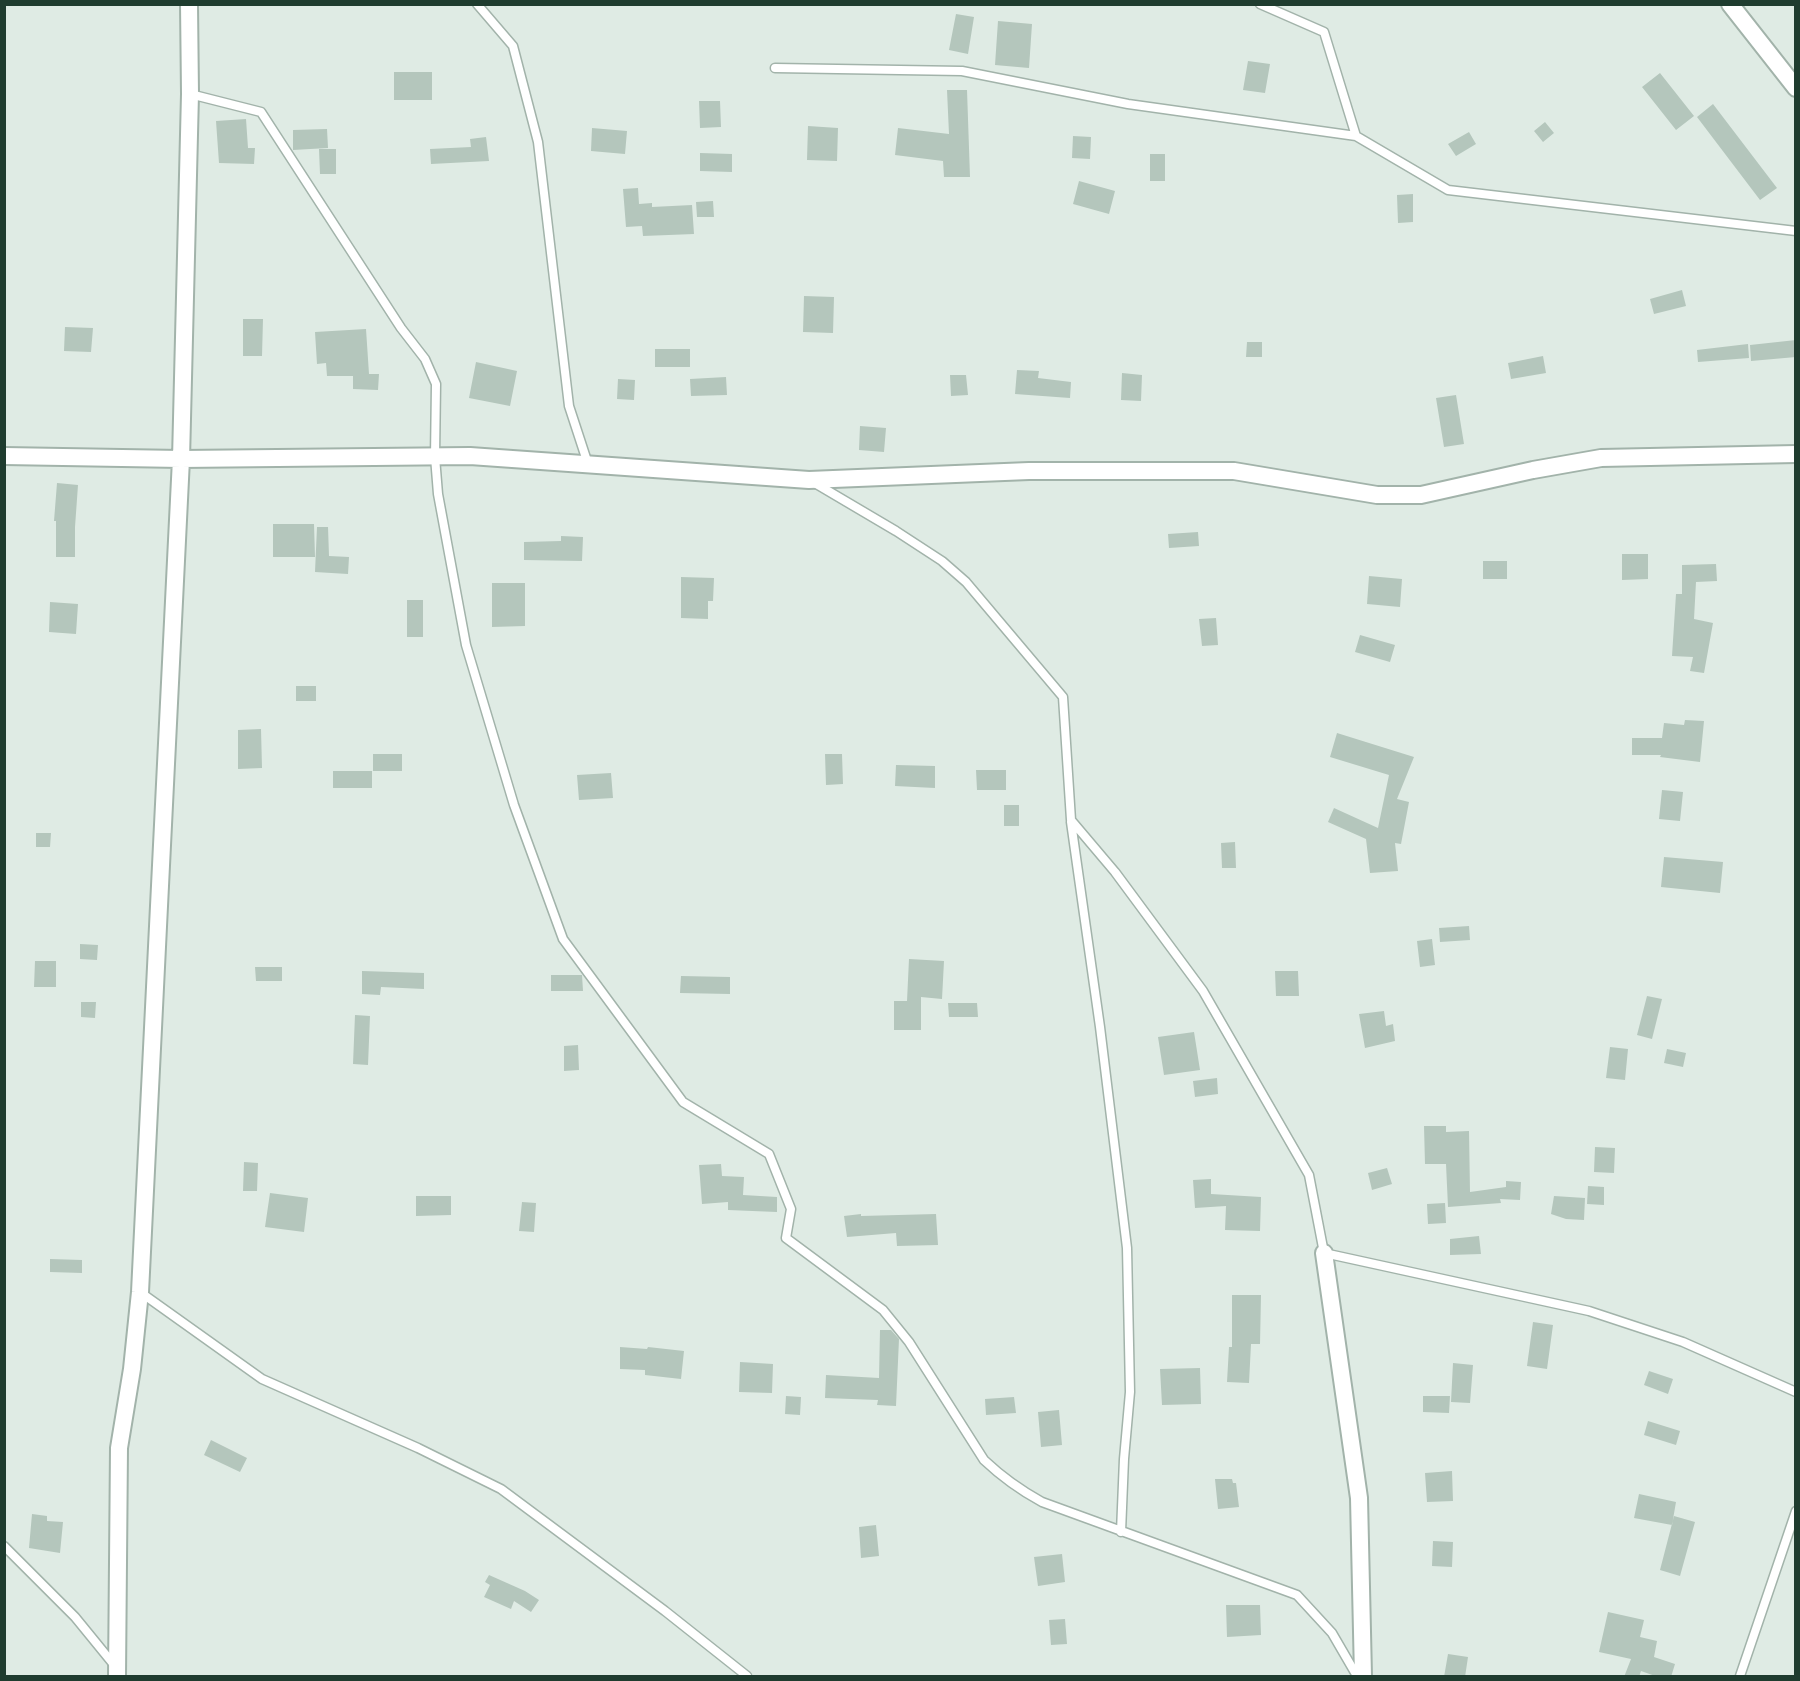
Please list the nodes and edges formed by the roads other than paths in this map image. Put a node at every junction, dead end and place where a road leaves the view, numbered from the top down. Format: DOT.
graph roads {
  1 [pos="189,4"];
  2 [pos="477,4"];
  3 [pos="1260,4"];
  4 [pos="1730,4"];
  5 [pos="775,68"];
  6 [pos="1796,88"];
  7 [pos="190,94"];
  8 [pos="1356,136"];
  9 [pos="1796,231"];
  10 [pos="1796,454"];
  11 [pos="4,456"];
  12 [pos="435,457"];
  13 [pos="181,459"];
  14 [pos="588,465"];
  15 [pos="809,480"];
  16 [pos="1071,820"];
  17 [pos="1324,1253"];
  18 [pos="140,1292"];
  19 [pos="1796,1392"];
  20 [pos="1796,1511"];
  21 [pos="1121,1532"];
  22 [pos="4,1546"];
  23 [pos="117,1673"];
  24 [pos="747,1677"];
  25 [pos="1357,1677"];
  26 [pos="1363,1677"];
  27 [pos="1740,1677"];
  1 -- 7 [label="street"];
  2 -- 14 [label="lane"];
  3 -- 8 [label="lane"];
  4 -- 6 [label="street"];
  5 -- 8 [label="lane"];
  7 -- 12 [label="lane"];
  7 -- 13 [label="street"];
  8 -- 9 [label="lane"];
  10 -- 15 [label="street"];
  11 -- 13 [label="street"];
  12 -- 13 [label="street"];
  12 -- 14 [label="street"];
  12 -- 21 [label="lane"];
  13 -- 18 [label="street"];
  14 -- 15 [label="street"];
  15 -- 16 [label="lane"];
  16 -- 17 [label="lane"];
  16 -- 21 [label="lane"];
  17 -- 19 [label="lane"];
  17 -- 26 [label="street"];
  18 -- 23 [label="street"];
  18 -- 24 [label="lane"];
  20 -- 27 [label="lane"];
  21 -- 25 [label="lane"];
  22 -- 23 [label="lane"];
}
